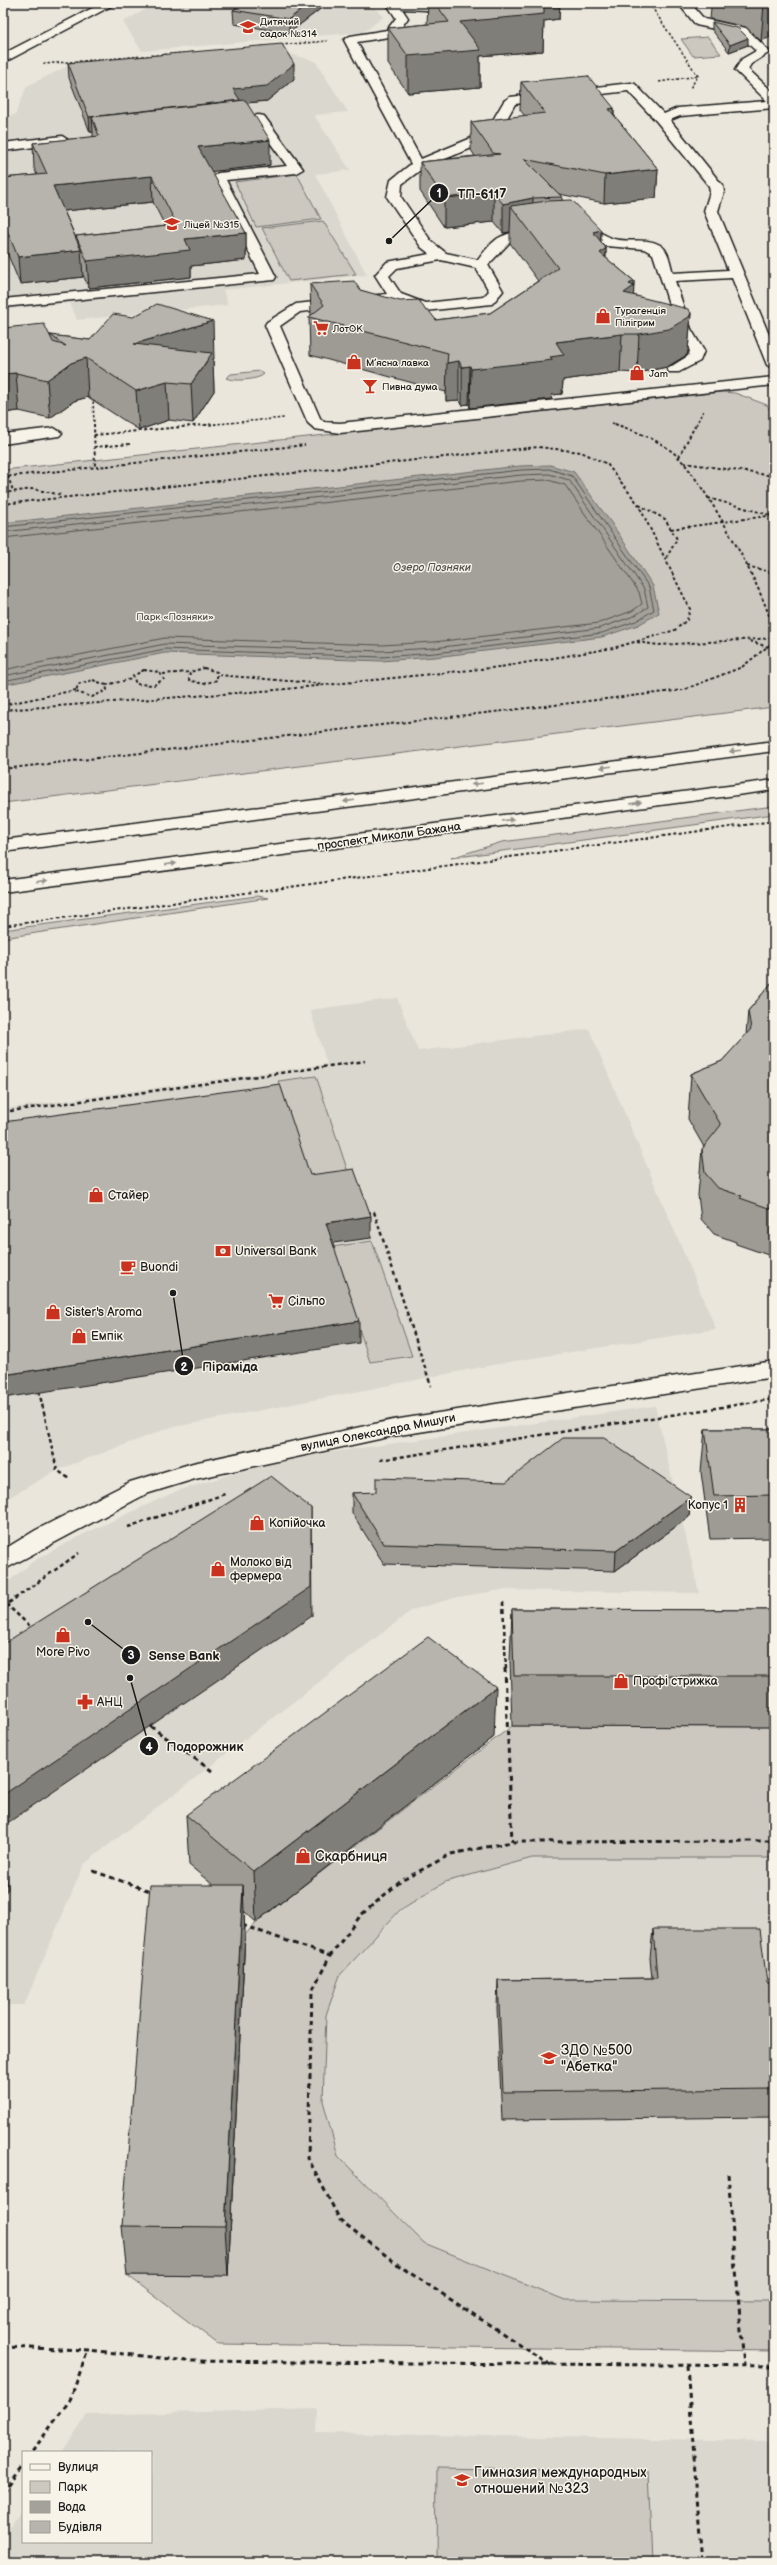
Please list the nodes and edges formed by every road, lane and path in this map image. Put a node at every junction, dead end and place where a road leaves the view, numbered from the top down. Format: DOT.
graph roads {
  1 [pos="112,3"];
  2 [pos="649,3"];
  3 [pos="393,4"];
  4 [pos="688,8"];
  5 [pos="458,22"];
  6 [pos="350,40"];
  7 [pos="279,45"];
  8 [pos="200,52"];
  9 [pos="3,59"];
  10 [pos="42,64"];
  11 [pos="698,76"];
  12 [pos="631,86"];
  13 [pos="774,100"];
  14 [pos="774,104"];
  15 [pos="678,112"];
  16 [pos="662,119"];
  17 [pos="213,124"];
  18 [pos="73,139"];
  19 [pos="3,147"];
  20 [pos="418,165"];
  21 [pos="441,256"];
  22 [pos="482,265"];
  23 [pos="737,274"];
  24 [pos="668,277"];
  25 [pos="396,297"];
  26 [pos="3,303"];
  27 [pos="774,365"];
  28 [pos="674,369"];
  29 [pos="774,381"];
  30 [pos="721,386"];
  31 [pos="93,390"];
  32 [pos="312,416"];
  33 [pos="606,421"];
  34 [pos="54,433"];
  35 [pos="94,435"];
  36 [pos="3,439"];
  37 [pos="130,444"];
  38 [pos="312,444"];
  39 [pos="94,447"];
  40 [pos="679,457"];
  41 [pos="684,463"];
  42 [pos="95,468"];
  43 [pos="8,476"];
  44 [pos="774,476"];
  45 [pos="3,477"];
  46 [pos="14,491"];
  47 [pos="3,493"];
  48 [pos="63,496"];
  49 [pos="707,498"];
  50 [pos="3,504"];
  51 [pos="638,504"];
  52 [pos="774,515"];
  53 [pos="721,522"];
  54 [pos="671,529"];
  55 [pos="666,560"];
  56 [pos="746,565"];
  57 [pos="774,573"];
  58 [pos="773,638"];
  59 [pos="748,641"];
  60 [pos="636,642"];
  61 [pos="768,648"];
  62 [pos="774,649"];
  63 [pos="190,672"];
  64 [pos="162,674"];
  65 [pos="219,675"];
  66 [pos="132,679"];
  67 [pos="106,684"];
  68 [pos="331,684"];
  69 [pos="76,690"];
  70 [pos="3,705"];
  71 [pos="3,710"];
  72 [pos="774,746"];
  73 [pos="3,768"];
  74 [pos="774,785"];
  75 [pos="774,821"];
  76 [pos="3,846"];
  77 [pos="3,886"];
  78 [pos="3,926"];
  79 [pos="365,1061"];
  80 [pos="3,1112"];
  81 [pos="363,1214"];
  82 [pos="774,1369"];
  83 [pos="431,1386"];
  84 [pos="39,1391"];
  85 [pos="774,1399"];
  86 [pos="374,1461"];
  87 [pos="70,1479"];
  88 [pos="231,1492"];
  89 [pos="120,1530"];
  90 [pos="86,1549"];
  91 [pos="3,1561"];
  92 [pos="503,1602"];
  93 [pos="4,1606"];
  94 [pos="33,1630"];
  95 [pos="150,1726"];
  96 [pos="212,1771"];
  97 [pos="512,1842"];
  98 [pos="774,1842"];
  99 [pos="93,1871"];
  100 [pos="160,1895"];
  101 [pos="234,1922"];
  102 [pos="330,1956"];
  103 [pos="728,2174"];
  104 [pos="3,2347"];
  105 [pos="88,2350"];
  106 [pos="551,2365"];
  107 [pos="687,2366"];
  108 [pos="744,2366"];
  109 [pos="774,2366"];
  110 [pos="33,2451"];
  111 [pos="22,2466"];
  112 [pos="3,2492"];
  113 [pos="702,2562"];
  1 -- 9 [label="main road"];
  2 -- 11 [label="path"];
  3 -- 5 [label="main road"];
  3 -- 6 [label="main road"];
  4 -- 13 [label="main road"];
  6 -- 7 [label="path"];
  6 -- 20 [label="main road"];
  8 -- 10 [label="path"];
  11 -- 12 [label="path"];
  11 -- 15 [label="path"];
  12 -- 16 [label="main road"];
  12 -- 20 [label="main road"];
  14 -- 15 [label="main road"];
  15 -- 16 [label="main road"];
  16 -- 23 [label="main road"];
  17 -- 26 [label="main road"];
  18 -- 19 [label="main road"];
  20 -- 21 [label="main road"];
  21 -- 22 [label="main road"];
  21 -- 25 [label="main road"];
  22 -- 24 [label="main road"];
  22 -- 25 [label="main road"];
  23 -- 24 [label="main road"];
  23 -- 27 [label="main road"];
  24 -- 28 [label="main road"];
  25 -- 32 [label="main road"];
  29 -- 30 [label="main road"];
  30 -- 32 [label="main road"];
  30 -- 40 [label="path"];
  31 -- 35 [label="path"];
  32 -- 35 [label="path"];
  33 -- 40 [label="path"];
  34 -- 36 [label="main road"];
  35 -- 39 [label="path"];
  37 -- 39 [label="path"];
  38 -- 42 [label="path"];
  39 -- 42 [label="path"];
  40 -- 41 [label="path"];
  41 -- 44 [label="path"];
  41 -- 49 [label="path"];
  42 -- 43 [label="path"];
  43 -- 45 [label="path"];
  43 -- 46 [label="path"];
  46 -- 47 [label="path"];
  46 -- 48 [label="path"];
  48 -- 50 [label="path"];
  48 -- 51 [label="path"];
  49 -- 52 [label="path"];
  49 -- 53 [label="path"];
  51 -- 54 [label="path"];
  51 -- 55 [label="path"];
  52 -- 53 [label="path"];
  53 -- 54 [label="path"];
  53 -- 56 [label="path"];
  54 -- 55 [label="path"];
  55 -- 60 [label="path"];
  56 -- 57 [label="path"];
  56 -- 58 [label="path"];
  58 -- 59 [label="path"];
  58 -- 61 [label="path"];
  59 -- 60 [label="path"];
  59 -- 61 [label="path"];
  60 -- 68 [label="path"];
  61 -- 62 [label="path"];
  61 -- 73 [label="path"];
  63 -- 64 [label="path"];
  63 -- 65 [label="path"];
  63 -- 65 [label="path"];
  64 -- 66 [label="path"];
  64 -- 66 [label="path"];
  65 -- 68 [label="path"];
  66 -- 67 [label="path"];
  67 -- 69 [label="path"];
  67 -- 69 [label="path"];
  68 -- 71 [label="path"];
  69 -- 70 [label="path"];
  72 -- 76 [label="main road, one-way"];
  77 -- 74 [label="main road, проспект Миколи Бажана, one-way"];
  75 -- 78 [label="path"];
  79 -- 80 [label="path"];
  81 -- 83 [label="path"];
  82 -- 91 [label="main road, вулиця Олександра Мишуги"];
  84 -- 87 [label="path"];
  85 -- 86 [label="path"];
  88 -- 89 [label="path"];
  90 -- 93 [label="path"];
  92 -- 97 [label="path"];
  93 -- 94 [label="path"];
  95 -- 96 [label="path"];
  97 -- 98 [label="path"];
  97 -- 102 [label="path"];
  99 -- 100 [label="path"];
  101 -- 102 [label="path"];
  102 -- 106 [label="path"];
  103 -- 108 [label="path"];
  104 -- 105 [label="path"];
  105 -- 106 [label="path"];
  105 -- 110 [label="path"];
  106 -- 107 [label="path"];
  107 -- 108 [label="path"];
  107 -- 113 [label="path"];
  108 -- 109 [label="path"];
  111 -- 112 [label="path"];
}
